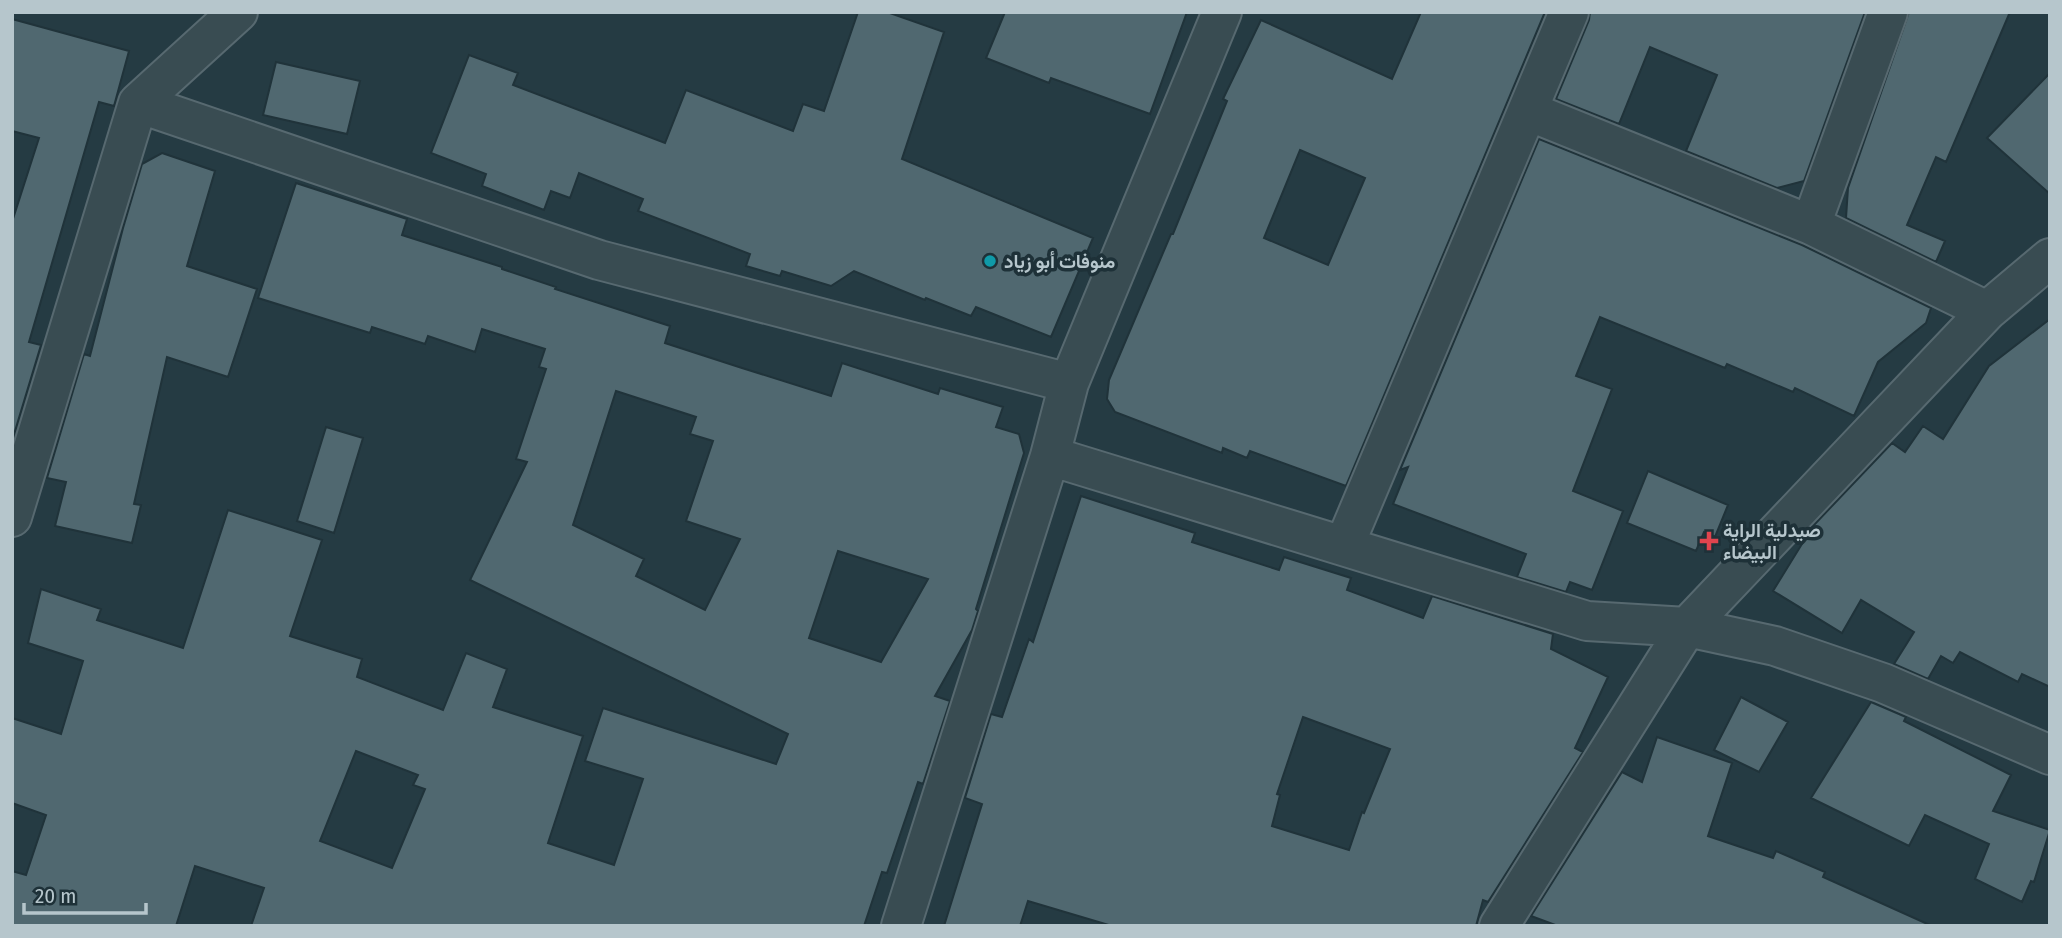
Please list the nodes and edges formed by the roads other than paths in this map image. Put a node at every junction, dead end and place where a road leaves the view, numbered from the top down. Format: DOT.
graph roads {
  1 [pos="238,12"];
  2 [pos="1222,12"];
  3 [pos="1569,12"];
  4 [pos="1888,12"];
  5 [pos="138,103"];
  6 [pos="1528,111"];
  7 [pos="1811,225"];
  8 [pos="2050,258"];
  9 [pos="1987,311"];
  10 [pos="1069,383"];
  11 [pos="1051,457"];
  12 [pos="12,517"];
  13 [pos="1344,546"];
  14 [pos="1687,627"];
  15 [pos="2050,755"];
  16 [pos="901,926"];
  17 [pos="1499,926"];
  1 -- 5 [label="street"];
  2 -- 10 [label="street"];
  3 -- 6 [label="street"];
  4 -- 7 [label="street"];
  5 -- 10 [label="street"];
  5 -- 12 [label="street"];
  6 -- 7 [label="street"];
  6 -- 13 [label="street"];
  7 -- 9 [label="street"];
  8 -- 9 [label="street"];
  9 -- 14 [label="street"];
  10 -- 11 [label="street"];
  11 -- 13 [label="street"];
  11 -- 16 [label="street"];
  13 -- 14 [label="street"];
  14 -- 15 [label="street"];
  14 -- 17 [label="street"];
}
